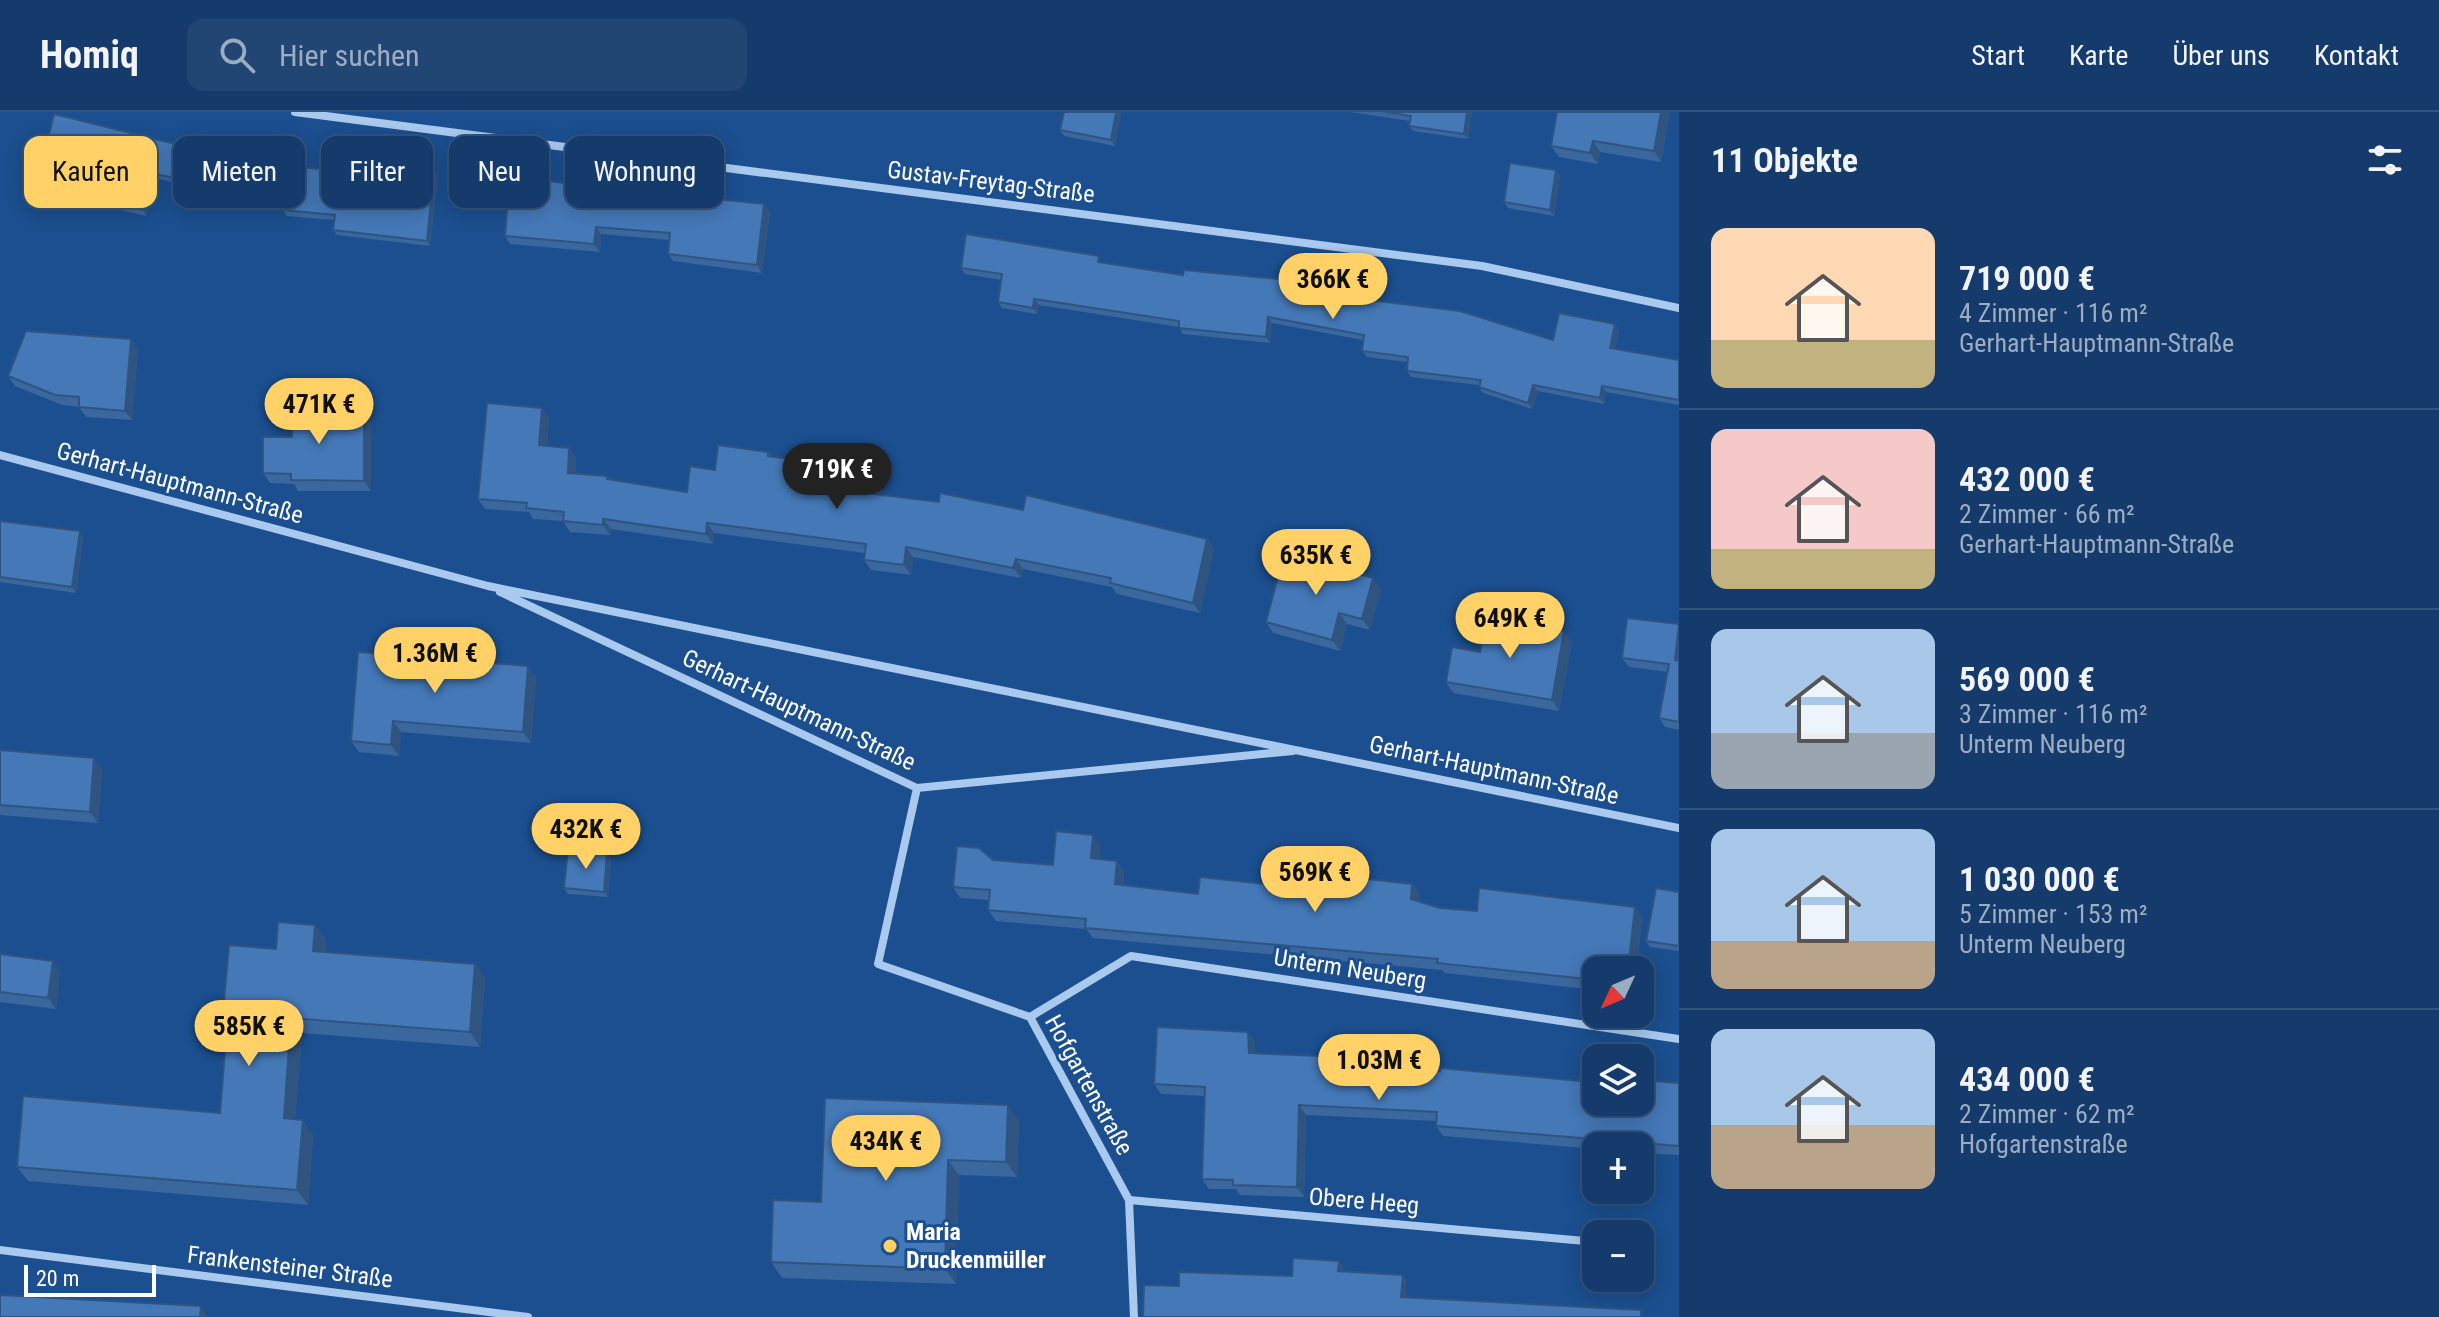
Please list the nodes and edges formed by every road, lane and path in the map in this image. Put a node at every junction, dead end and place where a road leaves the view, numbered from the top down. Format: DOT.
graph roads {
  1 [pos="295,112"];
  2 [pos="1679,308"];
  3 [pos="0,455"];
  4 [pos="488,586"];
  5 [pos="1301,750"];
  6 [pos="917,788"];
  7 [pos="1679,828"];
  8 [pos="1030,1017"];
  9 [pos="1679,1039"];
  10 [pos="1129,1200"];
  11 [pos="1582,1241"];
  12 [pos="0,1250"];
  13 [pos="528,1317"];
  14 [pos="1134,1317"];
  1 -- 2 [label="street, Gustav-Freytag-Straße"];
  3 -- 4 [label="street, Gerhart-Hauptmann-Straße"];
  4 -- 5 [label="street, Gerhart-Hauptmann-Straße"];
  4 -- 6 [label="street, Gerhart-Hauptmann-Straße"];
  5 -- 6 [label="street, Gerhart-Hauptmann-Straße"];
  5 -- 7 [label="street, Gerhart-Hauptmann-Straße"];
  6 -- 8 [label="street, Hofgartenstraße"];
  8 -- 9 [label="street, Unterm Neuberg"];
  8 -- 10 [label="street, Hofgartenstraße"];
  10 -- 11 [label="street, Obere Heeg"];
  10 -- 14 [label="street, Hofgartenstraße"];
  12 -- 13 [label="street, Frankensteiner Straße"];
}
